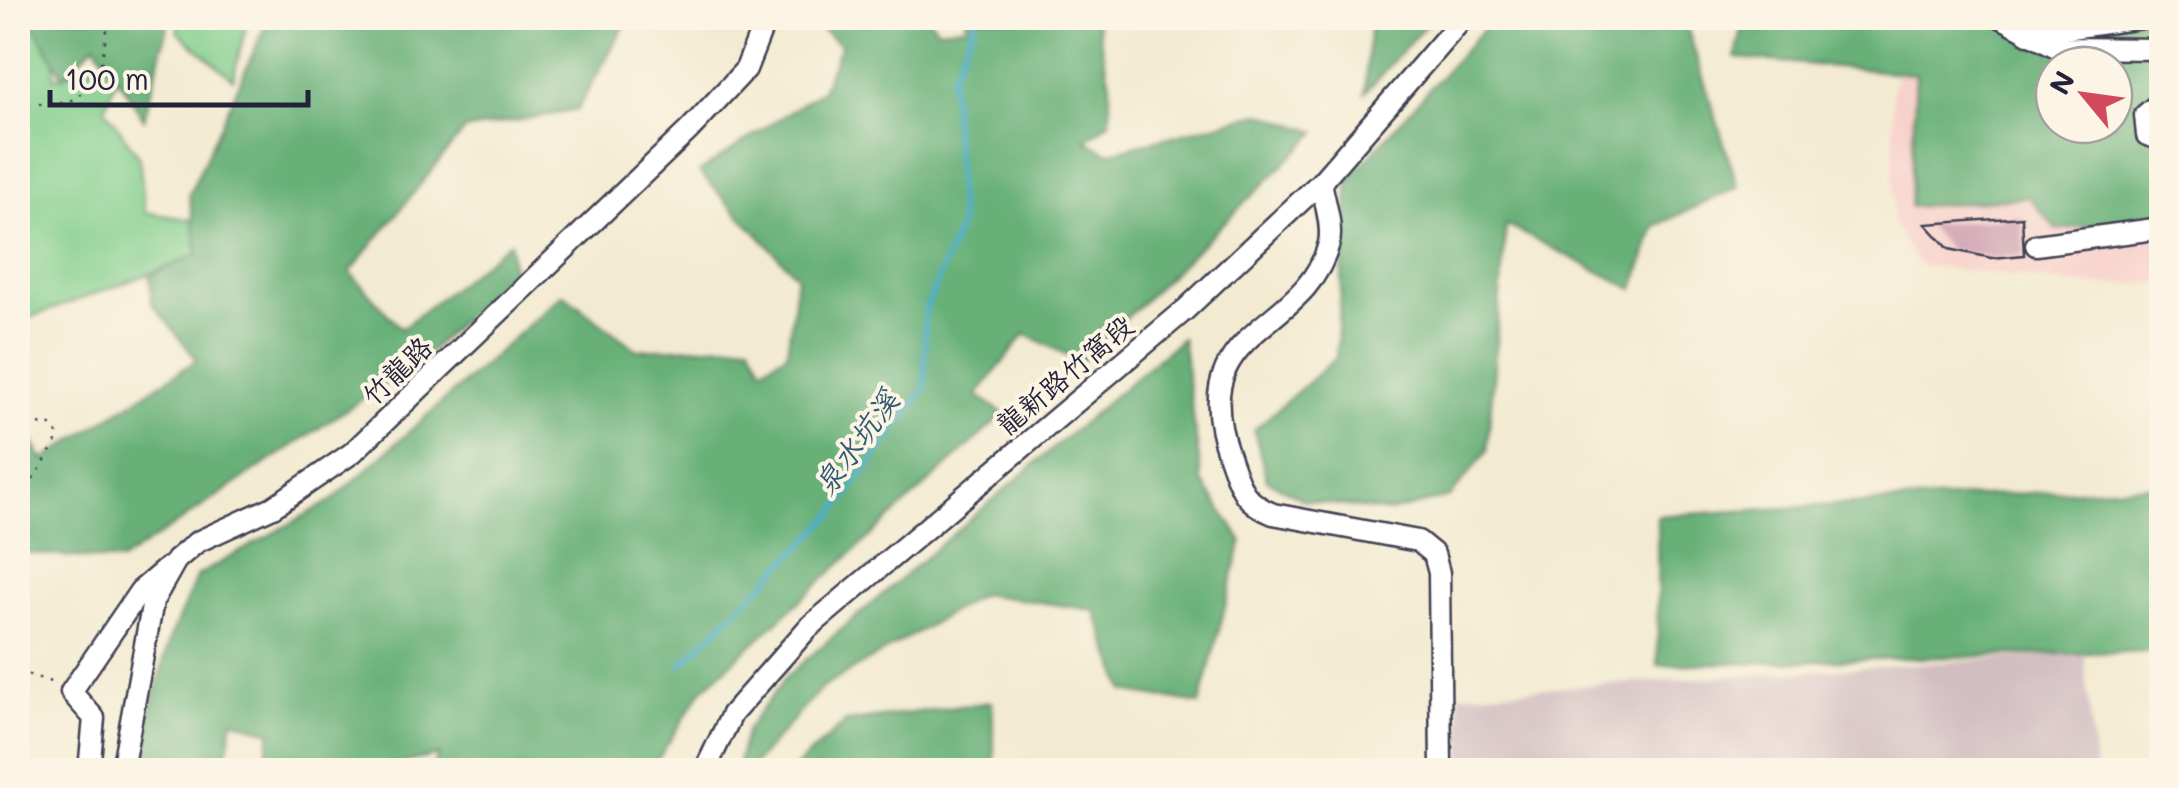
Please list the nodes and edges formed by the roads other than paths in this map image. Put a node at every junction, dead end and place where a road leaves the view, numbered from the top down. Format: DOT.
graph roads {
  1 [pos="766,18"];
  2 [pos="1463,18"];
  3 [pos="2002,18"];
  4 [pos="2141,18"];
  5 [pos="2026,34"];
  6 [pos="2162,49"];
  7 [pos="2162,101"];
  8 [pos="2162,140"];
  9 [pos="1321,182"];
  10 [pos="2162,228"];
  11 [pos="2036,246"];
  12 [pos="176,560"];
  13 [pos="90,770"];
  14 [pos="122,770"];
  15 [pos="705,770"];
  16 [pos="1441,770"];
  1 -- 12 [label="street, 竹龍路"];
  2 -- 9 [label="street, 龍新路竹窩段"];
  3 -- 5 [label="street"];
  4 -- 5 [label="street"];
  5 -- 6 [label="street"];
  7 -- 8 [label="street"];
  9 -- 15 [label="street, 龍新路竹窩段"];
  9 -- 16 [label="street"];
  10 -- 11 [label="street"];
  12 -- 13 [label="street"];
  12 -- 14 [label="street, 竹龍路"];
}
